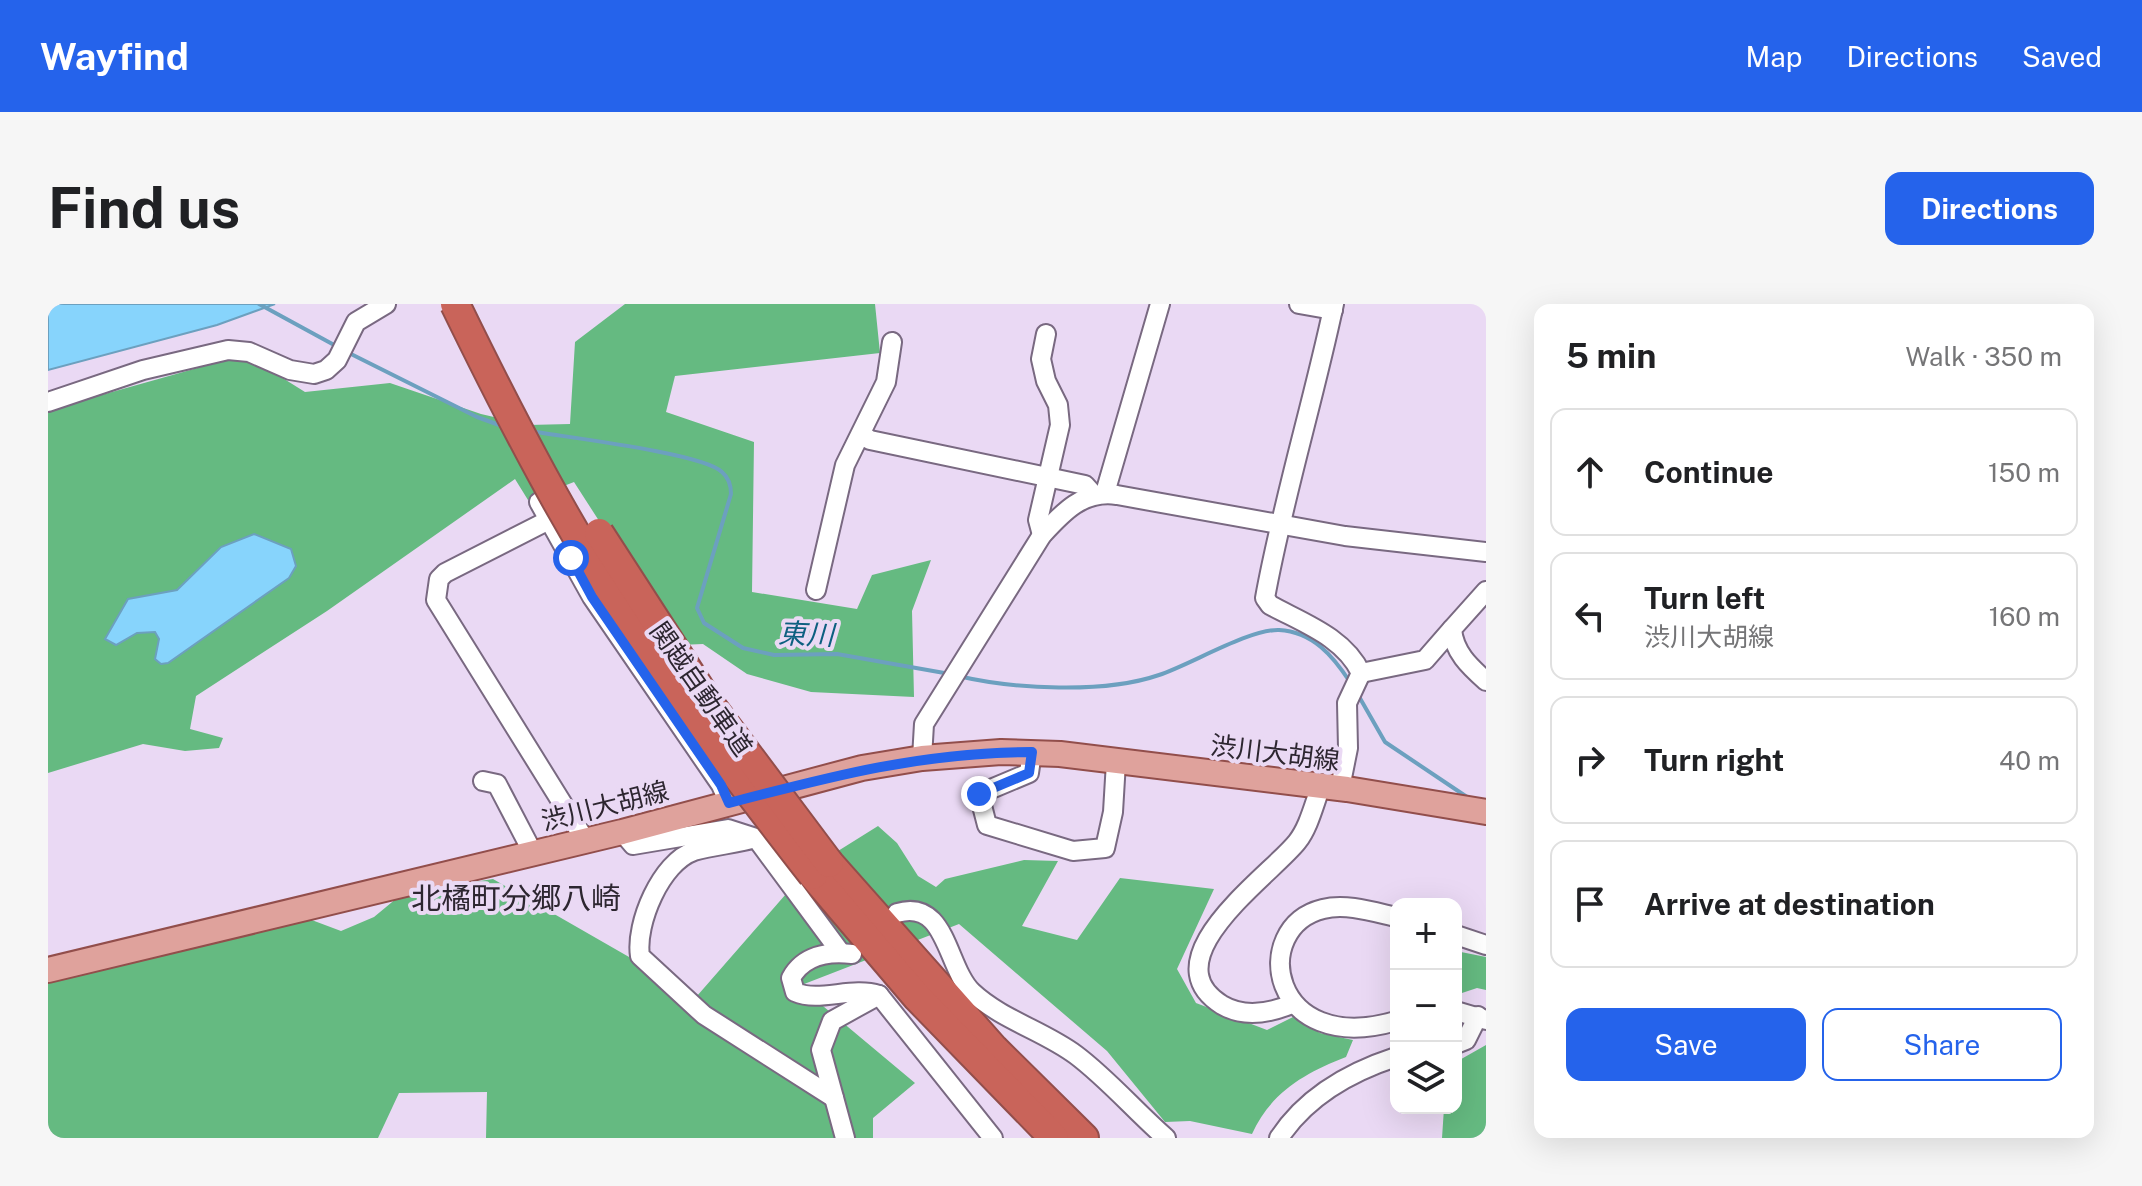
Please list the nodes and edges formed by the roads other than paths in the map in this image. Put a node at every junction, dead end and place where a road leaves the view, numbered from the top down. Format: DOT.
graph roads {
  1 [pos="386,304"];
  2 [pos="455,304"];
  3 [pos="475,304"];
  4 [pos="1160,304"];
  5 [pos="1299,304"];
  6 [pos="1333,307"];
  7 [pos="1046,334"];
  8 [pos="892,342"];
  9 [pos="48,402"];
  10 [pos="861,434"];
  11 [pos="1045,477"];
  12 [pos="1100,494"];
  13 [pos="539,502"];
  14 [pos="549,520"];
  15 [pos="1278,525"];
  16 [pos="1042,535"];
  17 [pos="1486,552"];
  18 [pos="816,590"];
  19 [pos="1486,591"];
  20 [pos="1452,629"];
  21 [pos="1486,681"];
  22 [pos="1357,683"];
  23 [pos="1032,752"];
  24 [pos="922,758"];
  25 [pos="1116,762"];
  26 [pos="483,781"];
  27 [pos="1330,787"];
  28 [pos="729,803"];
  29 [pos="1476,811"];
  30 [pos="622,832"];
  31 [pos="582,835"];
  32 [pos="756,838"];
  33 [pos="533,853"];
  34 [pos="821,869"];
  35 [pos="897,913"];
  36 [pos="1390,916"];
  37 [pos="1462,937"];
  38 [pos="1486,945"];
  39 [pos="48,970"];
  40 [pos="879,995"];
  41 [pos="1292,1004"];
  42 [pos="1462,1013"];
  43 [pos="1482,1018"];
  44 [pos="1390,1022"];
  45 [pos="1461,1042"];
  46 [pos="1390,1059"];
  47 [pos="834,1098"];
  48 [pos="845,1138"];
  49 [pos="993,1138"];
  50 [pos="1054,1138"];
  51 [pos="1084,1138"];
  52 [pos="1166,1138"];
  53 [pos="1279,1138"];
  1 -- 9 [label="street"];
  2 -- 34 [label="highway, 関越自動車道, bridge"];
  3 -- 34 [label="highway, 関越自動車道, bridge"];
  4 -- 12 [label="street"];
  5 -- 6 [label="street"];
  6 -- 15 [label="street"];
  7 -- 11 [label="street"];
  8 -- 10 [label="street"];
  10 -- 11 [label="street"];
  10 -- 18 [label="street"];
  11 -- 12 [label="street"];
  11 -- 16 [label="street"];
  12 -- 15 [label="street"];
  12 -- 16 [label="street"];
  13 -- 14 [label="street"];
  14 -- 28 [label="street"];
  14 -- 31 [label="street"];
  15 -- 17 [label="street"];
  15 -- 22 [label="street"];
  16 -- 24 [label="street"];
  19 -- 20 [label="street"];
  20 -- 21 [label="street"];
  20 -- 22 [label="street"];
  22 -- 27 [label="street"];
  23 -- 24 [label="main road, 渋川大胡線"];
  23 -- 25 [label="main road, 渋川大胡線"];
  23 -- 25 [label="street"];
  24 -- 28 [label="main road, 渋川大胡線"];
  25 -- 27 [label="main road, 渋川大胡線"];
  26 -- 33 [label="street"];
  27 -- 29 [label="main road, 渋川大胡線"];
  27 -- 41 [label="street"];
  28 -- 30 [label="main road, 渋川大胡線"];
  30 -- 32 [label="street"];
  30 -- 33 [label="main road, 渋川大胡線"];
  32 -- 40 [label="street"];
  32 -- 47 [label="street"];
  33 -- 39 [label="main road, 渋川大胡線"];
  34 -- 50 [label="highway, 関越自動車道"];
  34 -- 51 [label="highway, 関越自動車道"];
  35 -- 52 [label="street"];
  36 -- 41 [label="street"];
  37 -- 38 [label="street"];
  40 -- 47 [label="street"];
  40 -- 49 [label="street"];
  41 -- 44 [label="street"];
  42 -- 43 [label="street"];
  43 -- 45 [label="street"];
  46 -- 53 [label="street"];
  47 -- 48 [label="street"];
}
